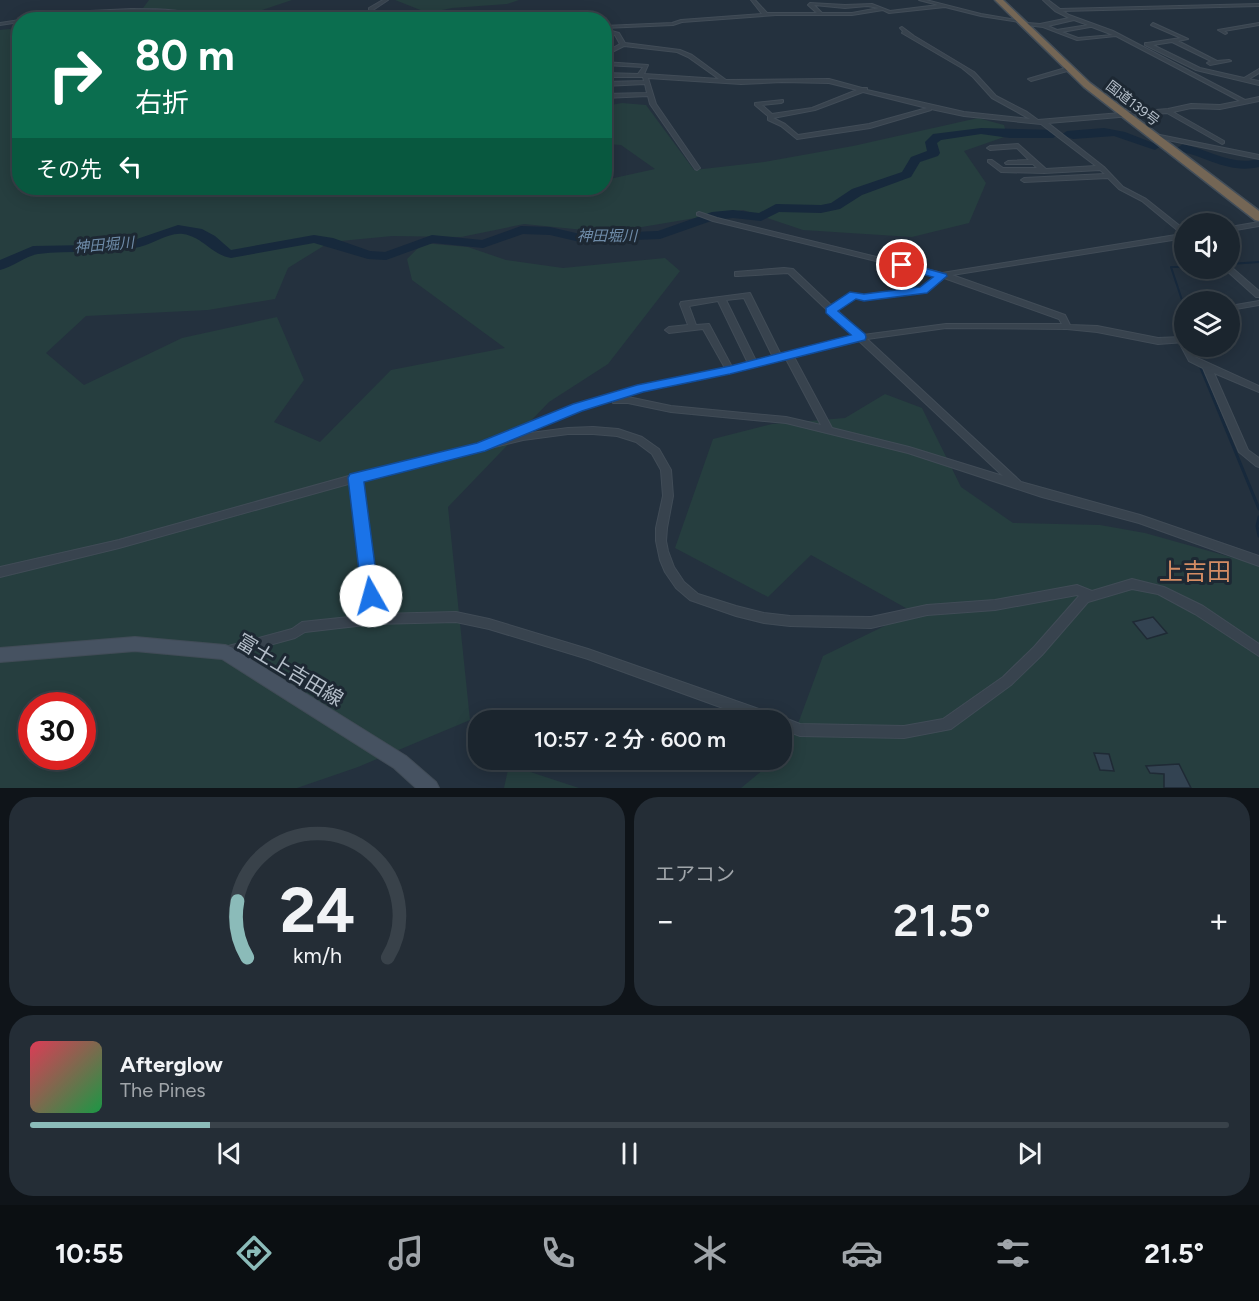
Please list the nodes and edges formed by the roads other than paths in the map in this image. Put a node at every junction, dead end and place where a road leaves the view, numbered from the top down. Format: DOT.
graph roads {
  1 [pos="386,0"];
  2 [pos="753,0"];
  3 [pos="921,0"];
  4 [pos="999,0"];
  5 [pos="1003,0"];
  6 [pos="1045,0"];
  7 [pos="1163,0"];
  8 [pos="1180,0"];
  9 [pos="1195,0"];
  10 [pos="1204,5"];
  11 [pos="1259,5"];
  12 [pos="945,6"];
  13 [pos="1173,6"];
  14 [pos="1190,6"];
  15 [pos="884,9"];
  16 [pos="1056,10"];
  17 [pos="102,12"];
  18 [pos="146,12"];
  19 [pos="371,12"];
  20 [pos="820,13"];
  21 [pos="766,15"];
  22 [pos="1075,19"];
  23 [pos="1024,23"];
  24 [pos="1153,24"];
  25 [pos="1259,24"];
  26 [pos="1042,25"];
  27 [pos="1090,26"];
  28 [pos="612,28"];
  29 [pos="902,28"];
  30 [pos="1056,31"];
  31 [pos="612,33"];
  32 [pos="1226,33"];
  33 [pos="615,34"];
  34 [pos="612,35"];
  35 [pos="1118,36"];
  36 [pos="670,39"];
  37 [pos="1173,41"];
  38 [pos="623,44"];
  39 [pos="1148,44"];
  40 [pos="1136,45"];
  41 [pos="668,49"];
  42 [pos="612,50"];
  43 [pos="1229,61"];
  44 [pos="1216,62"];
  45 [pos="612,64"];
  46 [pos="1190,65"];
  47 [pos="1069,69"];
  48 [pos="1259,71"];
  49 [pos="612,76"];
  50 [pos="644,78"];
  51 [pos="1031,79"];
  52 [pos="725,81"];
  53 [pos="1243,82"];
  54 [pos="612,83"];
  55 [pos="1259,83"];
  56 [pos="865,89"];
  57 [pos="650,94"];
  58 [pos="612,96"];
  59 [pos="1259,99"];
  60 [pos="781,101"];
  61 [pos="1243,101"];
  62 [pos="934,108"];
  63 [pos="1168,111"];
  64 [pos="1126,113"];
  65 [pos="771,116"];
  66 [pos="1040,122"];
  67 [pos="1160,136"];
  68 [pos="1222,142"];
  69 [pos="990,148"];
  70 [pos="1259,158"];
  71 [pos="990,160"];
  72 [pos="1035,162"];
  73 [pos="1008,163"];
  74 [pos="697,168"];
  75 [pos="1102,168"];
  76 [pos="1043,170"];
  77 [pos="1110,176"];
  78 [pos="1024,180"];
  79 [pos="1259,212"];
  80 [pos="699,214"];
  81 [pos="1259,217"];
  82 [pos="1259,224"];
  83 [pos="1174,226"];
  84 [pos="1240,227"];
  85 [pos="1174,237"];
  86 [pos="738,274"];
  87 [pos="942,276"];
  88 [pos="1240,278"];
  89 [pos="1259,295"];
  90 [pos="721,299"];
  91 [pos="1259,303"];
  92 [pos="1240,306"];
  93 [pos="830,311"];
  94 [pos="693,327"];
  95 [pos="1067,327"];
  96 [pos="669,330"];
  97 [pos="860,337"];
  98 [pos="1174,341"];
  99 [pos="789,356"];
  100 [pos="1191,357"];
  101 [pos="778,358"];
  102 [pos="753,364"];
  103 [pos="1207,366"];
  104 [pos="730,370"];
  105 [pos="1259,388"];
  106 [pos="601,402"];
  107 [pos="828,430"];
  108 [pos="480,447"];
  109 [pos="1259,463"];
  110 [pos="356,478"];
  111 [pos="1019,486"];
  112 [pos="1258,560"];
  113 [pos="0,572"];
  114 [pos="1090,595"];
  115 [pos="374,619"];
  116 [pos="1259,651"];
  117 [pos="225,652"];
  118 [pos="0,655"];
  119 [pos="745,710"];
  120 [pos="792,727"];
  121 [pos="430,788"];
  1 -- 19 [label="street"];
  2 -- 21 [label="street"];
  3 -- 12 [label="street"];
  4 -- 23 [label="highway, 国道139号"];
  5 -- 23 [label="highway, 国道139号"];
  6 -- 16 [label="street"];
  7 -- 13 [label="street"];
  8 -- 14 [label="street"];
  9 -- 10 [label="street"];
  10 -- 11 [label="street"];
  10 -- 14 [label="street"];
  12 -- 15 [label="street"];
  12 -- 23 [label="street"];
  13 -- 14 [label="street"];
  13 -- 16 [label="street"];
  15 -- 20 [label="street"];
  15 -- 20 [label="street"];
  16 -- 22 [label="street"];
  17 -- 18 [label="street"];
  20 -- 21 [label="street"];
  21 -- 28 [label="street"];
  22 -- 26 [label="street"];
  22 -- 27 [label="street"];
  23 -- 26 [label="street"];
  23 -- 47 [label="highway, 国道139号"];
  23 -- 64 [label="highway, 国道139号"];
  24 -- 37 [label="street"];
  25 -- 32 [label="street"];
  26 -- 30 [label="street"];
  27 -- 30 [label="street"];
  27 -- 35 [label="street"];
  29 -- 66 [label="street"];
  30 -- 35 [label="street"];
  31 -- 33 [label="street"];
  33 -- 34 [label="street"];
  33 -- 38 [label="street"];
  35 -- 40 [label="street"];
  36 -- 41 [label="street"];
  37 -- 39 [label="street"];
  37 -- 44 [label="street"];
  38 -- 41 [label="street"];
  38 -- 42 [label="street"];
  39 -- 40 [label="street"];
  39 -- 46 [label="street"];
  40 -- 61 [label="street"];
  41 -- 52 [label="street"];
  43 -- 44 [label="street"];
  44 -- 46 [label="street"];
  45 -- 50 [label="street"];
  46 -- 53 [label="street"];
  47 -- 51 [label="street"];
  47 -- 64 [label="highway, 国道139号"];
  48 -- 53 [label="street"];
  49 -- 50 [label="street"];
  50 -- 52 [label="street"];
  50 -- 54 [label="street"];
  50 -- 57 [label="street"];
  52 -- 56 [label="street"];
  53 -- 55 [label="street"];
  56 -- 62 [label="street"];
  56 -- 65 [label="street"];
  57 -- 58 [label="street"];
  57 -- 74 [label="street"];
  59 -- 61 [label="street"];
  60 -- 65 [label="street"];
  61 -- 63 [label="street"];
  62 -- 65 [label="street"];
  62 -- 66 [label="street"];
  63 -- 64 [label="street"];
  63 -- 68 [label="street"];
  64 -- 66 [label="street"];
  64 -- 67 [label="highway, 国道139号"];
  64 -- 81 [label="highway, 国道139号"];
  66 -- 75 [label="street"];
  67 -- 70 [label="street"];
  67 -- 79 [label="highway, 国道139号"];
  69 -- 72 [label="street"];
  71 -- 76 [label="street"];
  72 -- 73 [label="street"];
  72 -- 76 [label="street"];
  75 -- 76 [label="street"];
  75 -- 77 [label="street"];
  77 -- 78 [label="street"];
  77 -- 83 [label="street"];
  80 -- 87 [label="street"];
  82 -- 84 [label="street"];
  85 -- 87 [label="street"];
  86 -- 93 [label="street"];
  87 -- 93 [label="street"];
  87 -- 95 [label="street"];
  88 -- 89 [label="street"];
  90 -- 94 [label="street"];
  90 -- 101 [label="street"];
  90 -- 102 [label="street"];
  91 -- 92 [label="street"];
  93 -- 97 [label="street"];
  94 -- 96 [label="street"];
  94 -- 104 [label="street"];
  95 -- 97 [label="street"];
  95 -- 98 [label="street"];
  97 -- 99 [label="street"];
  97 -- 111 [label="street"];
  99 -- 101 [label="street"];
  99 -- 107 [label="street"];
  100 -- 103 [label="street"];
  101 -- 102 [label="street"];
  102 -- 104 [label="street"];
  103 -- 105 [label="street"];
  103 -- 109 [label="street"];
  104 -- 106 [label="street"];
  106 -- 107 [label="street"];
  106 -- 108 [label="street"];
  107 -- 111 [label="street"];
  108 -- 110 [label="street"];
  108 -- 114 [label="street"];
  110 -- 113 [label="street"];
  110 -- 115 [label="street"];
  111 -- 112 [label="street"];
  114 -- 116 [label="street"];
  114 -- 120 [label="street"];
  115 -- 117 [label="street"];
  115 -- 119 [label="street"];
  117 -- 118 [label="main road, 富士上吉田線"];
  117 -- 121 [label="main road, 富士上吉田線"];
}
